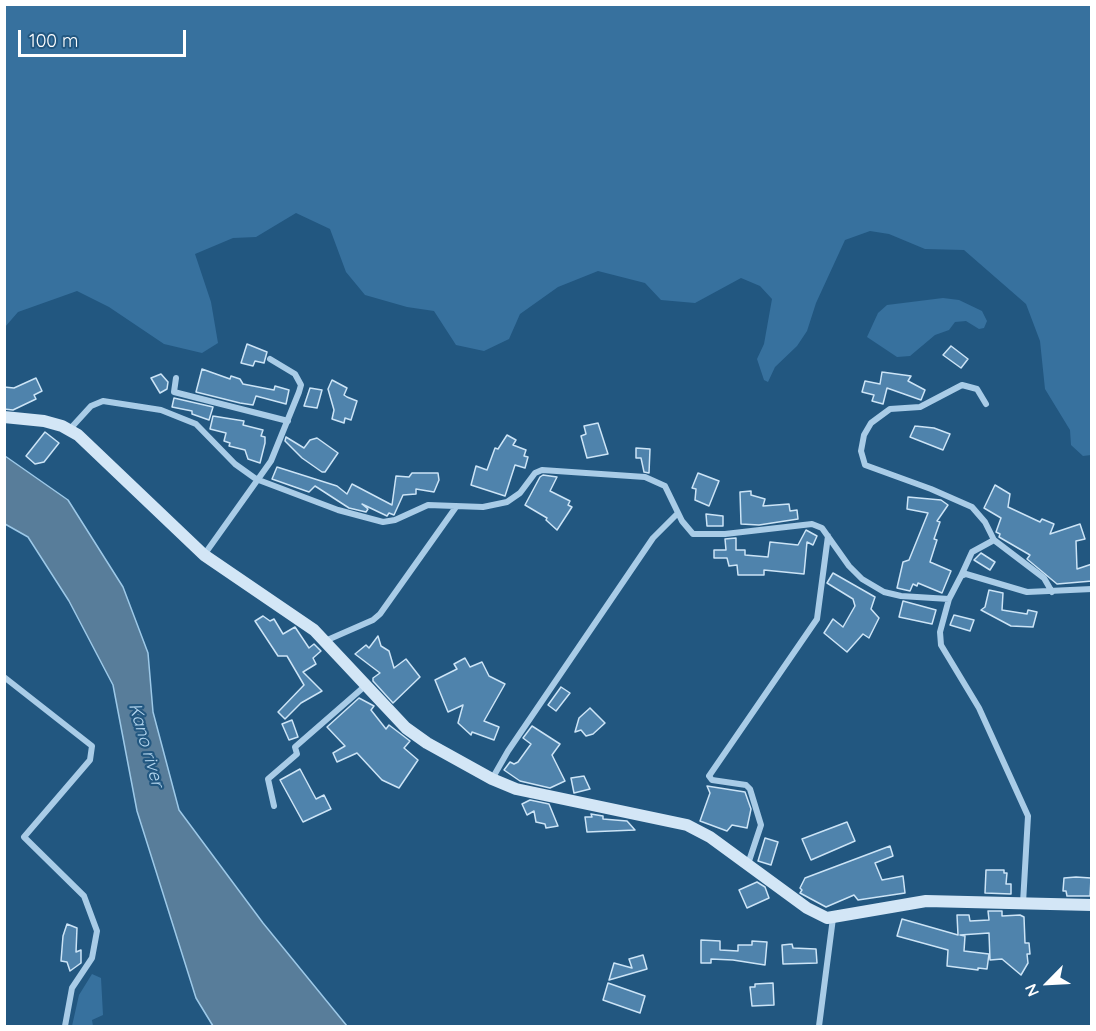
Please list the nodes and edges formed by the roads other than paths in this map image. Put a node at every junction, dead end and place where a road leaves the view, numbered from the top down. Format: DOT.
graph roads {
  1 [pos="270,359"];
  2 [pos="176,378"];
  3 [pos="986,404"];
  4 [pos="4,417"];
  5 [pos="288,421"];
  6 [pos="70,429"];
  7 [pos="256,479"];
  8 [pos="456,507"];
  9 [pos="678,513"];
  10 [pos="828,536"];
  11 [pos="994,540"];
  12 [pos="204,555"];
  13 [pos="961,576"];
  14 [pos="1092,589"];
  15 [pos="1052,592"];
  16 [pos="949,599"];
  17 [pos="324,641"];
  18 [pos="4,677"];
  19 [pos="365,686"];
  20 [pos="492,779"];
  21 [pos="274,806"];
  22 [pos="748,865"];
  23 [pos="1023,904"];
  24 [pos="1092,905"];
  25 [pos="833,918"];
  26 [pos="65,1026"];
  27 [pos="819,1026"];
  1 -- 5 [label="street"];
  2 -- 5 [label="street"];
  3 -- 11 [label="street"];
  4 -- 6 [label="main road"];
  5 -- 7 [label="street"];
  6 -- 7 [label="street"];
  6 -- 12 [label="main road"];
  7 -- 8 [label="street"];
  7 -- 12 [label="street"];
  8 -- 9 [label="street"];
  8 -- 17 [label="street"];
  9 -- 10 [label="street"];
  9 -- 20 [label="street"];
  10 -- 16 [label="street"];
  10 -- 22 [label="street"];
  11 -- 13 [label="street"];
  11 -- 15 [label="street"];
  12 -- 17 [label="main road"];
  13 -- 15 [label="street"];
  13 -- 16 [label="street"];
  14 -- 15 [label="street"];
  16 -- 23 [label="street"];
  17 -- 19 [label="main road"];
  18 -- 26 [label="street"];
  19 -- 20 [label="main road"];
  19 -- 21 [label="street"];
  20 -- 22 [label="main road"];
  22 -- 25 [label="main road"];
  23 -- 24 [label="main road"];
  23 -- 25 [label="main road"];
  25 -- 27 [label="street"];
}
